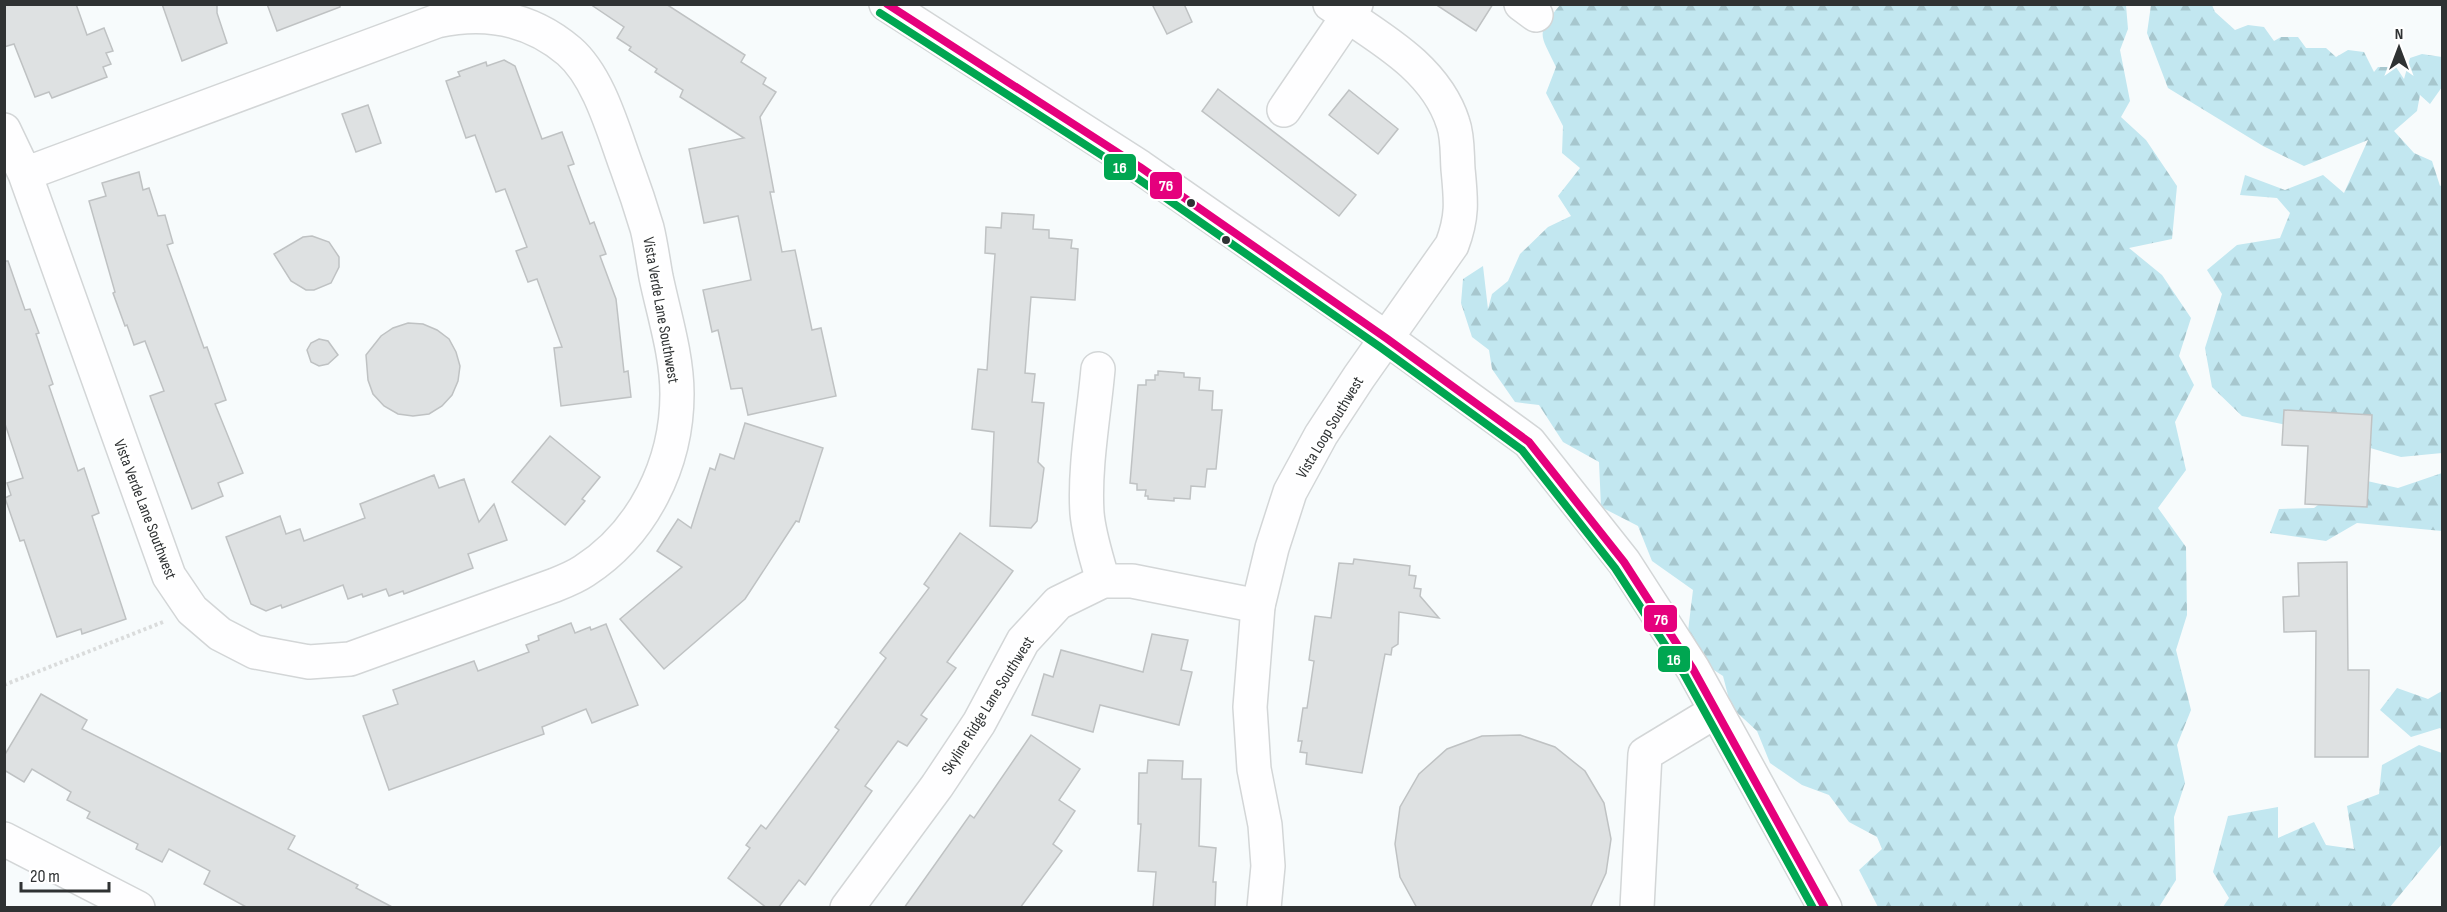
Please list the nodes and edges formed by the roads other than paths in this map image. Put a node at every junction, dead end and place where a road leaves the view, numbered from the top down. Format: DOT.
graph roads {
  1 [pos="886,4"];
  2 [pos="1345,9"];
  3 [pos="1284,110"];
  4 [pos="4,130"];
  5 [pos="25,174"];
  6 [pos="1386,338"];
  7 [pos="1098,369"];
  8 [pos="1103,580"];
  9 [pos="1258,606"];
  10 [pos="1716,711"];
  11 [pos="4,839"];
  12 [pos="138,908"];
  13 [pos="847,908"];
  14 [pos="1264,908"];
  15 [pos="1637,908"];
  16 [pos="1825,908"];
  1 -- 6 [label="street"];
  2 -- 3 [label="street, Vista Loop Southwest"];
  2 -- 6 [label="street, Vista Loop Southwest"];
  4 -- 5 [label="street, Vista Verde Lane Southwest"];
  5 -- 5 [label="street, Vista Verde Lane Southwest"];
  6 -- 9 [label="street, Vista Loop Southwest"];
  6 -- 10 [label="street"];
  7 -- 8 [label="street"];
  8 -- 9 [label="street, Skyline Ridge Lane Southwest"];
  8 -- 13 [label="street, Skyline Ridge Lane Southwest"];
  9 -- 14 [label="street, Vista Loop Southwest"];
  10 -- 15 [label="street"];
  10 -- 16 [label="street"];
  11 -- 12 [label="street"];
}
